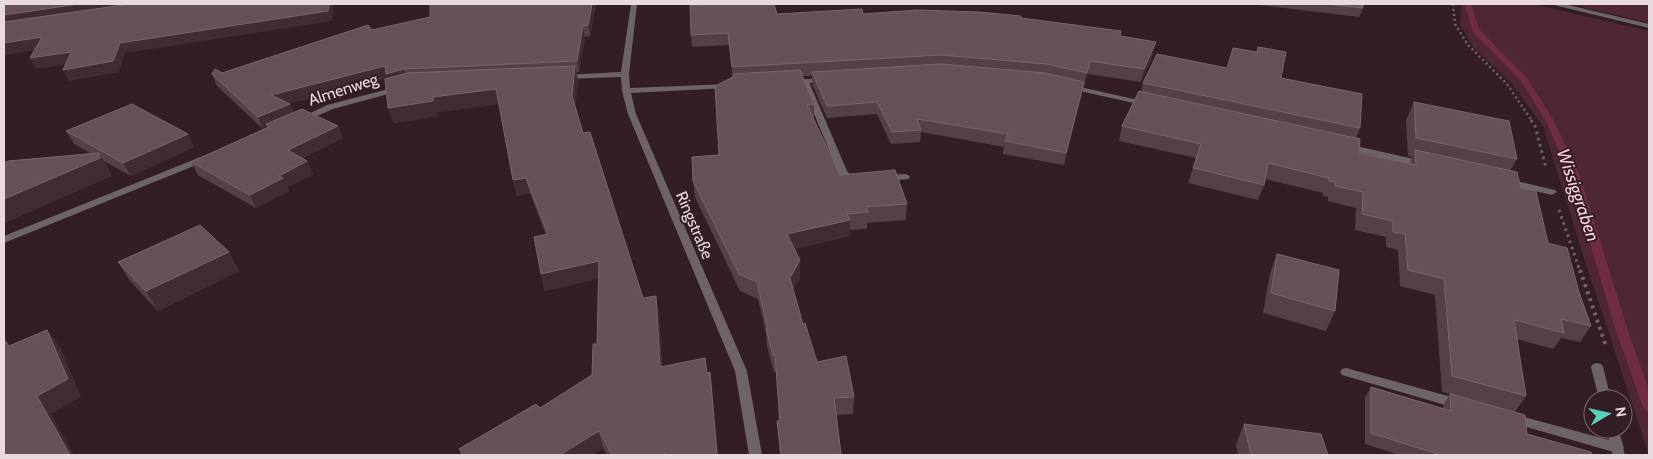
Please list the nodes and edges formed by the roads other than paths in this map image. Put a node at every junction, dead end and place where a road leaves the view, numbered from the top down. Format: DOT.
graph roads {
  1 [pos="634,4"];
  2 [pos="1556,4"];
  3 [pos="1649,26"];
  4 [pos="625,74"];
  5 [pos="558,77"];
  6 [pos="834,79"];
  7 [pos="805,82"];
  8 [pos="785,83"];
  9 [pos="411,84"];
  10 [pos="735,85"];
  11 [pos="1062,85"];
  12 [pos="626,91"];
  13 [pos="1158,106"];
  14 [pos="294,122"];
  15 [pos="1341,146"];
  16 [pos="212,155"];
  17 [pos="1437,167"];
  18 [pos="905,177"];
  19 [pos="1495,179"];
  20 [pos="1552,192"];
  21 [pos="4,240"];
  22 [pos="1596,366"];
  23 [pos="1346,372"];
  24 [pos="1602,389"];
  25 [pos="1468,406"];
  26 [pos="1505,417"];
  27 [pos="1615,439"];
  28 [pos="1618,452"];
  29 [pos="756,455"];
  1 -- 4 [label="street, Ringstraße"];
  2 -- 3 [label="street"];
  4 -- 5 [label="street"];
  4 -- 12 [label="street, Ringstraße"];
  6 -- 7 [label="street"];
  7 -- 8 [label="street"];
  7 -- 18 [label="street"];
  9 -- 14 [label="street, Almenweg"];
  10 -- 12 [label="street"];
  11 -- 13 [label="street"];
  12 -- 29 [label="street, Ringstraße"];
  15 -- 17 [label="street"];
  16 -- 21 [label="street"];
  19 -- 20 [label="street"];
  22 -- 24 [label="street"];
  23 -- 25 [label="street"];
  26 -- 28 [label="street"];
  27 -- 28 [label="street"];
}
